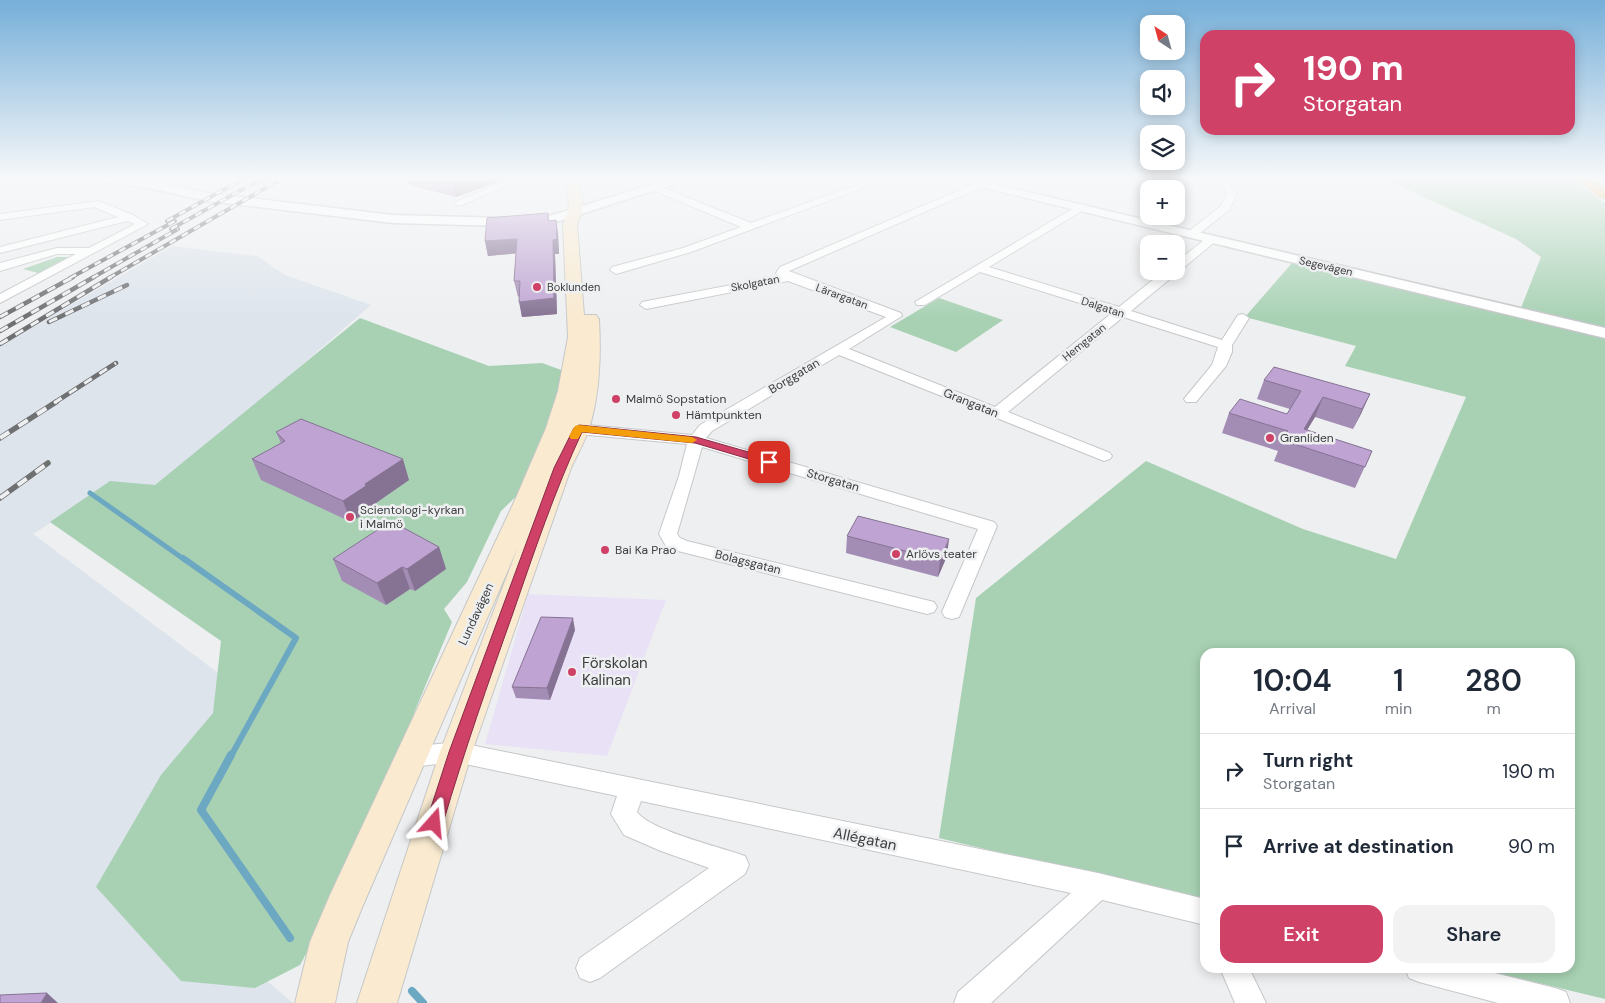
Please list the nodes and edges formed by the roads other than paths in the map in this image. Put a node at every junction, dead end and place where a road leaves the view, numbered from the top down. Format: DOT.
graph roads {
  1 [pos="95,226"];
  2 [pos="139,226"];
  3 [pos="570,226"];
  4 [pos="584,226"];
  5 [pos="749,226"];
  6 [pos="755,226"];
  7 [pos="884,226"];
  8 [pos="1051,226"];
  9 [pos="1157,226"];
  10 [pos="1202,226"];
  11 [pos="752,227"];
  12 [pos="1192,234"];
  13 [pos="1212,239"];
  14 [pos="0,250"];
  15 [pos="90,251"];
  16 [pos="1185,261"];
  17 [pos="0,267"];
  18 [pos="981,268"];
  19 [pos="616,270"];
  20 [pos="789,277"];
  21 [pos="1161,280"];
  22 [pos="0,299"];
  23 [pos="921,302"];
  24 [pos="646,304"];
  25 [pos="1120,312"];
  26 [pos="896,316"];
  27 [pos="1243,318"];
  28 [pos="1605,333"];
  29 [pos="1225,345"];
  30 [pos="838,350"];
  31 [pos="1191,399"];
  32 [pos="996,414"];
  33 [pos="568,428"];
  34 [pos="696,440"];
  35 [pos="1104,456"];
  36 [pos="928,607"];
  37 [pos="952,612"];
  38 [pos="456,752"];
  39 [pos="411,757"];
  40 [pos="632,789"];
  41 [pos="1098,886"];
  42 [pos="1200,911"];
  43 [pos="590,968"];
  44 [pos="1236,973"];
  45 [pos="1438,973"];
  46 [pos="315,1003"];
  47 [pos="376,1003"];
  48 [pos="969,1003"];
  49 [pos="1251,1003"];
  50 [pos="1555,1003"];
  1 -- 14 [label="street"];
  2 -- 15 [label="street"];
  3 -- 33 [label="main road, Lundavägen"];
  4 -- 33 [label="main road, Lundavägen"];
  5 -- 11 [label="street"];
  6 -- 11 [label="street"];
  7 -- 20 [label="street, Skolgatan"];
  8 -- 18 [label="street"];
  9 -- 12 [label="street, Segevägen"];
  10 -- 12 [label="street"];
  11 -- 19 [label="street"];
  12 -- 13 [label="street, Segevägen"];
  13 -- 16 [label="street"];
  13 -- 28 [label="street, Segevägen"];
  15 -- 17 [label="street"];
  15 -- 22 [label="street"];
  18 -- 23 [label="street"];
  18 -- 25 [label="street, Dalgatan"];
  20 -- 24 [label="street, Skolgatan"];
  20 -- 26 [label="street, Lärargatan"];
  21 -- 25 [label="street, Hemgatan"];
  25 -- 29 [label="street, Dalgatan"];
  25 -- 32 [label="street, Hemgatan"];
  26 -- 30 [label="street, Borggatan"];
  27 -- 29 [label="street"];
  29 -- 31 [label="street"];
  30 -- 32 [label="street, Grangatan"];
  30 -- 34 [label="street, Borggatan"];
  32 -- 35 [label="street, Grangatan"];
  33 -- 34 [label="street, Storgatan"];
  33 -- 38 [label="main road, Lundavägen"];
  33 -- 39 [label="main road, Lundavägen"];
  34 -- 36 [label="street, Bolagsgatan"];
  34 -- 37 [label="street, Storgatan"];
  38 -- 39 [label="street, Allégatan"];
  38 -- 40 [label="street, Allégatan"];
  38 -- 47 [label="main road, Lundavägen"];
  39 -- 46 [label="main road, Lundavägen"];
  40 -- 41 [label="street, Allégatan"];
  40 -- 43 [label="street"];
  41 -- 42 [label="street, Allégatan"];
  41 -- 48 [label="street"];
  44 -- 49 [label="street"];
  45 -- 50 [label="street"];
}
